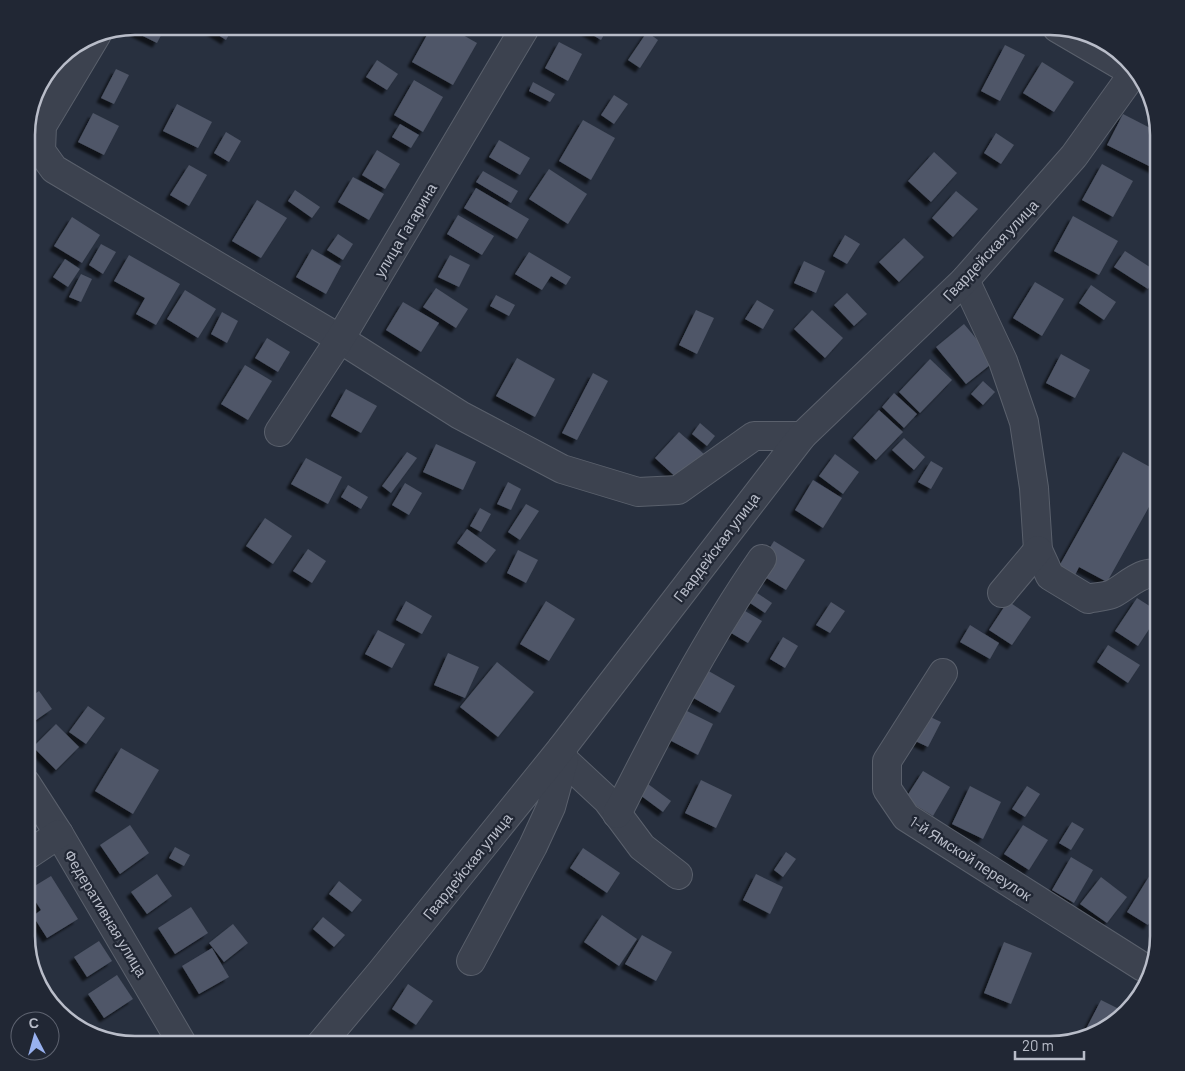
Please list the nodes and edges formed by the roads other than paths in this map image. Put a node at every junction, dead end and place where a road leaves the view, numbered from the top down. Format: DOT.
graph roads {
  1 [pos="521,35"];
  2 [pos="1074,38"];
  3 [pos="91,46"];
  4 [pos="1123,66"];
  5 [pos="1133,78"];
  6 [pos="965,280"];
  7 [pos="340,339"];
  8 [pos="278,432"];
  9 [pos="802,436"];
  10 [pos="1038,550"];
  11 [pos="762,559"];
  12 [pos="1150,574"];
  13 [pos="1002,593"];
  14 [pos="943,673"];
  15 [pos="563,754"];
  16 [pos="35,797"];
  17 [pos="617,814"];
  18 [pos="59,834"];
  19 [pos="35,850"];
  20 [pos="678,876"];
  21 [pos="471,961"];
  22 [pos="1145,968"];
  23 [pos="178,1036"];
  24 [pos="328,1036"];
  1 -- 7 [label="street, улица Гагарина"];
  2 -- 4 [label="street"];
  3 -- 7 [label="street"];
  5 -- 6 [label="street, Гвардейская улица"];
  6 -- 9 [label="street, Гвардейская улица"];
  6 -- 10 [label="street"];
  7 -- 8 [label="street, улица Гагарина"];
  7 -- 9 [label="street"];
  9 -- 15 [label="street, Гвардейская улица"];
  10 -- 12 [label="street"];
  10 -- 13 [label="street"];
  11 -- 17 [label="street"];
  14 -- 22 [label="street, 1-й Ямской переулок"];
  15 -- 17 [label="street"];
  15 -- 21 [label="street"];
  15 -- 24 [label="street, Гвардейская улица"];
  16 -- 18 [label="street, Федеративная улица"];
  17 -- 20 [label="street"];
  18 -- 19 [label="street"];
  18 -- 23 [label="street, Федеративная улица"];
}
